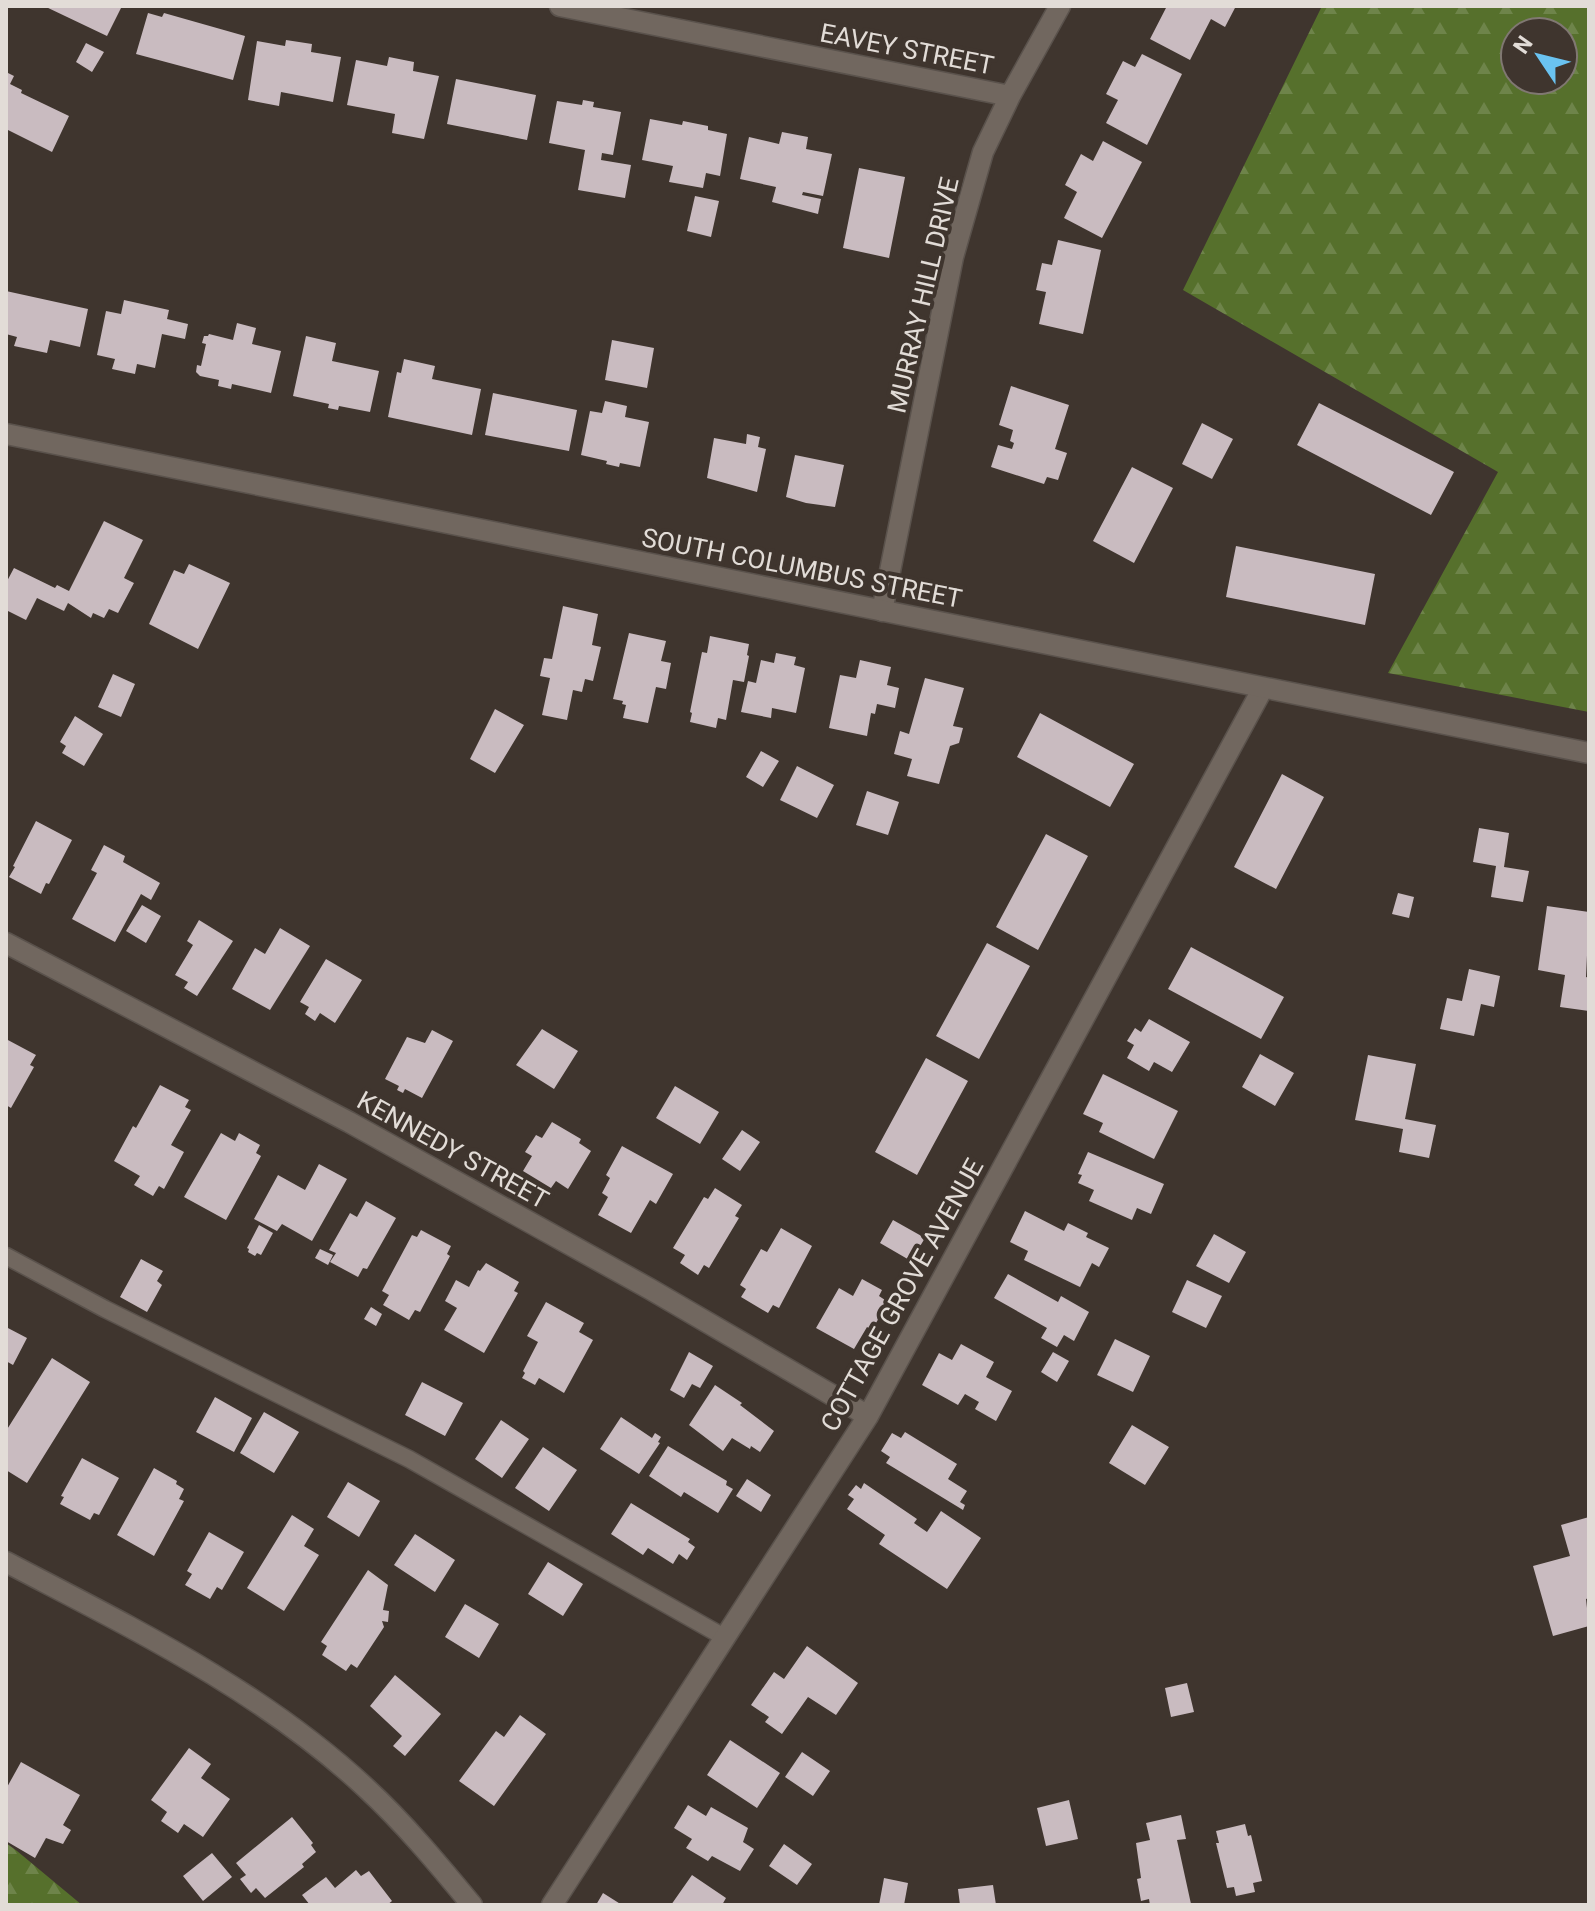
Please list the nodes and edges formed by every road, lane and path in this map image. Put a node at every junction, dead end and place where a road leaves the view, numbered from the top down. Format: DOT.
graph roads {
  1 [pos="560,6"];
  2 [pos="1060,6"];
  3 [pos="1010,96"];
  4 [pos="6,434"];
  5 [pos="882,611"];
  6 [pos="1263,688"];
  7 [pos="1589,753"];
  8 [pos="6,943"];
  9 [pos="6,1256"];
  10 [pos="868,1416"];
  11 [pos="6,1562"];
  12 [pos="724,1637"];
  13 [pos="472,1905"];
  14 [pos="552,1905"];
  1 -- 3 [label="street, EAVEY STREET"];
  2 -- 3 [label="street, MURRAY HILL DRIVE"];
  3 -- 5 [label="street, MURRAY HILL DRIVE"];
  4 -- 5 [label="street, SOUTH COLUMBUS STREET"];
  5 -- 6 [label="street, SOUTH COLUMBUS STREET"];
  6 -- 7 [label="street, SOUTH COLUMBUS STREET"];
  6 -- 10 [label="street, COTTAGE GROVE AVENUE"];
  8 -- 10 [label="street, KENNEDY STREET"];
  9 -- 12 [label="lane"];
  10 -- 12 [label="street, COTTAGE GROVE AVENUE"];
  11 -- 13 [label="street"];
  12 -- 14 [label="street, COTTAGE GROVE AVENUE"];
}
